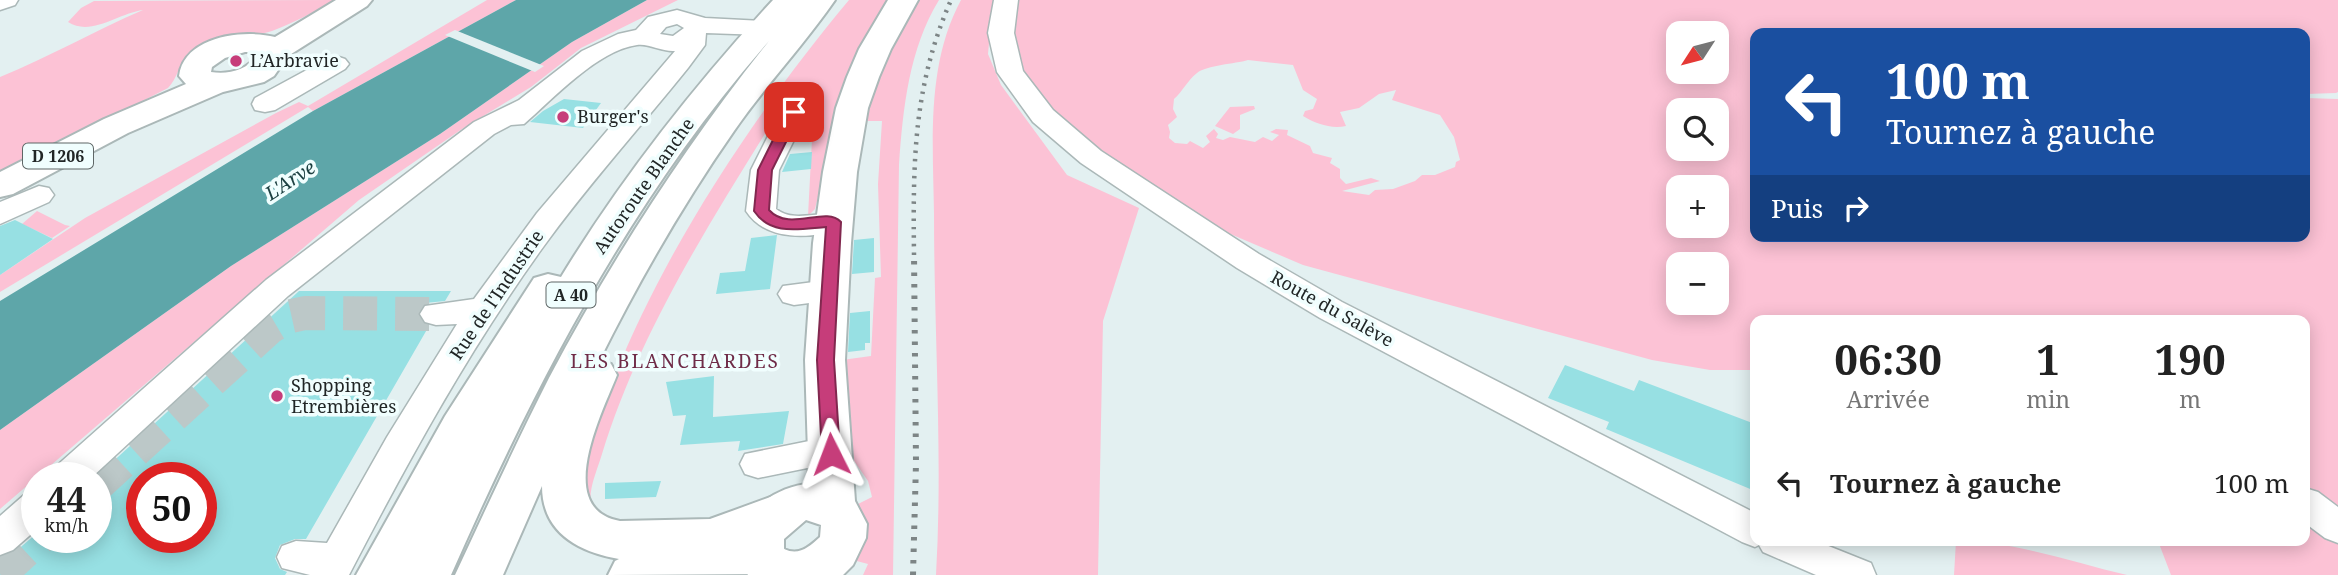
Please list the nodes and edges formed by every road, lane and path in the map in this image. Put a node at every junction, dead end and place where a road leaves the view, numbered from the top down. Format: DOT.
graph roads {
  1 [pos="6,0"];
  2 [pos="789,0"];
  3 [pos="820,0"];
  4 [pos="1006,0"];
  5 [pos="0,3"];
  6 [pos="351,3"];
  7 [pos="896,11"];
  8 [pos="695,31"];
  9 [pos="759,33"];
  10 [pos="653,39"];
  11 [pos="267,52"];
  12 [pos="336,64"];
  13 [pos="217,78"];
  14 [pos="291,94"];
  15 [pos="528,106"];
  16 [pos="794,112"];
  17 [pos="0,186"];
  18 [pos="39,195"];
  19 [pos="406,200"];
  20 [pos="0,214"];
  21 [pos="834,222"];
  22 [pos="645,242"];
  23 [pos="457,310"];
  24 [pos="824,443"];
  25 [pos="85,462"];
  26 [pos="758,464"];
  27 [pos="2310,507"];
  28 [pos="833,508"];
  29 [pos="779,512"];
  30 [pos="21,520"];
  31 [pos="2338,527"];
  32 [pos="1750,528"];
  33 [pos="499,532"];
  34 [pos="0,539"];
  35 [pos="1788,546"];
  36 [pos="319,565"];
  37 [pos="769,566"];
  38 [pos="824,568"];
  39 [pos="649,574"];
  40 [pos="380,575"];
  41 [pos="427,575"];
  42 [pos="479,575"];
  43 [pos="485,575"];
  44 [pos="1857,575"];
  1 -- 5 [label="street"];
  2 -- 9 [label="main road, Autoroute Blanche / A 40"];
  3 -- 22 [label="main road, Autoroute Blanche / A 40"];
  4 -- 32 [label="street, Route du Salève"];
  6 -- 11 [label="main road, D 1206"];
  7 -- 21 [label="main road"];
  8 -- 9 [label="street"];
  8 -- 10 [label="street"];
  8 -- 23 [label="street, Rue de l'Industrie"];
  9 -- 40 [label="main road"];
  9 -- 41 [label="main road, Autoroute Blanche / A 40"];
  10 -- 15 [label="street"];
  10 -- 23 [label="street, Rue de l'Industrie"];
  11 -- 13 [label="main road, D 1206"];
  11 -- 13 [label="main road, D 1206"];
  11 -- 14 [label="street"];
  12 -- 14 [label="street"];
  13 -- 14 [label="street"];
  13 -- 17 [label="main road, D 1206"];
  15 -- 19 [label="street"];
  15 -- 25 [label="street"];
  16 -- 21 [label="street"];
  18 -- 20 [label="street"];
  21 -- 24 [label="main road"];
  22 -- 29 [label="main road"];
  22 -- 33 [label="main road, Autoroute Blanche / A 40"];
  23 -- 36 [label="street, Rue de l'Industrie"];
  24 -- 26 [label="street"];
  24 -- 28 [label="main road"];
  24 -- 29 [label="main road"];
  27 -- 31 [label="street"];
  28 -- 29 [label="main road"];
  28 -- 38 [label="main road"];
  29 -- 37 [label="main road"];
  30 -- 34 [label="street"];
  33 -- 42 [label="main road, Autoroute Blanche / A 40"];
  33 -- 43 [label="main road"];
  35 -- 44 [label="street"];
  37 -- 38 [label="main road"];
  37 -- 39 [label="main road"];
}
